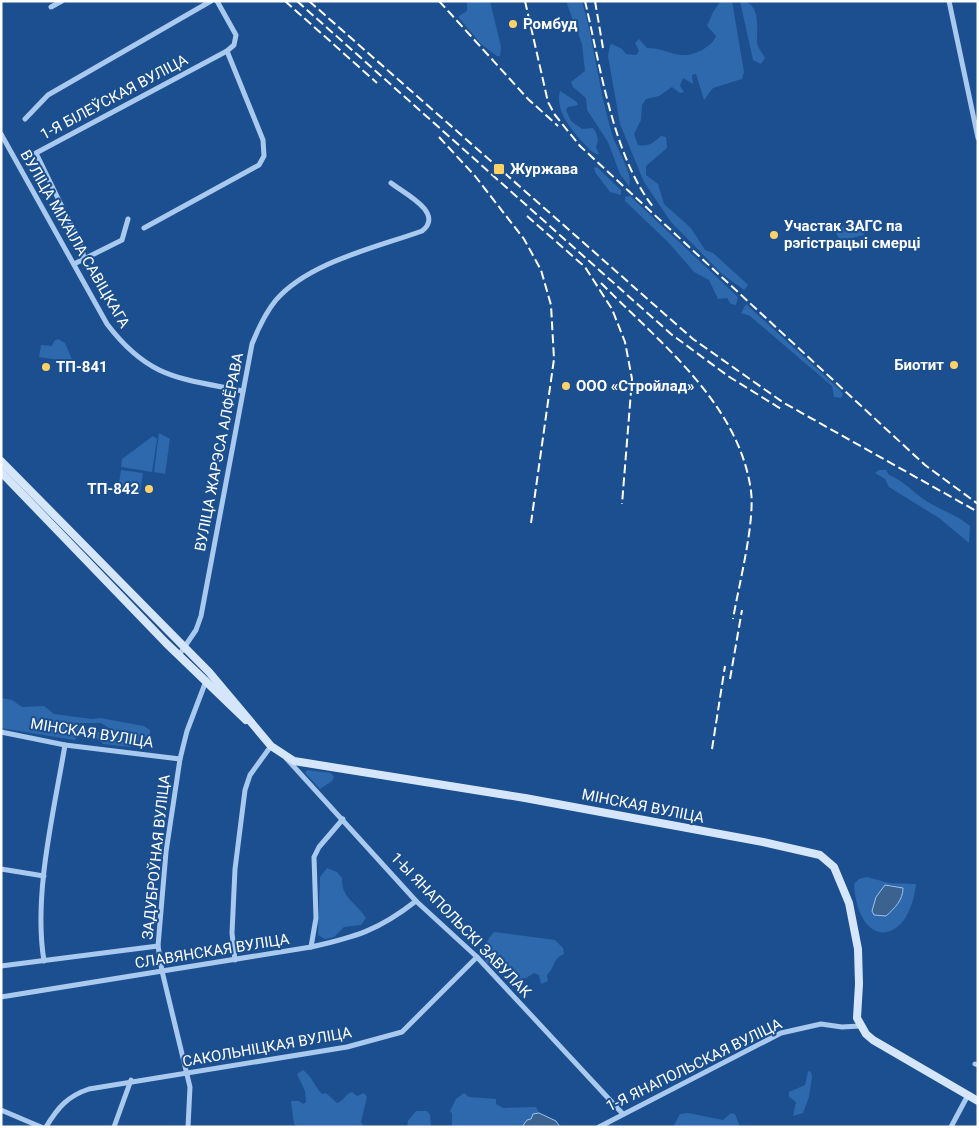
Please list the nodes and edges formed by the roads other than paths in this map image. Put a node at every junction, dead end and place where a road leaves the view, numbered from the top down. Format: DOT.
graph roads {
  1 [pos="62,1"];
  2 [pos="211,1"];
  3 [pos="217,1"];
  4 [pos="949,1"];
  5 [pos="51,6"];
  6 [pos="227,51"];
  7 [pos="25,119"];
  8 [pos="1,134"];
  9 [pos="978,138"];
  10 [pos="391,183"];
  11 [pos="128,219"];
  12 [pos="144,228"];
  13 [pos="84,259"];
  14 [pos="74,264"];
  15 [pos="243,391"];
  16 [pos="1,461"];
  17 [pos="1,472"];
  18 [pos="185,648"];
  19 [pos="179,655"];
  20 [pos="209,672"];
  21 [pos="206,681"];
  22 [pos="1,732"];
  23 [pos="260,732"];
  24 [pos="65,745"];
  25 [pos="271,746"];
  26 [pos="282,754"];
  27 [pos="180,759"];
  28 [pos="343,819"];
  29 [pos="1,869"];
  30 [pos="44,876"];
  31 [pos="416,901"];
  32 [pos="158,946"];
  33 [pos="311,947"];
  34 [pos="477,957"];
  35 [pos="235,960"];
  36 [pos="44,961"];
  37 [pos="1,966"];
  38 [pos="162,971"];
  39 [pos="1,998"];
  40 [pos="860,1026"];
  41 [pos="188,1074"];
  42 [pos="131,1080"];
  43 [pos="968,1095"];
  44 [pos="978,1101"];
  45 [pos="1,1110"];
  46 [pos="622,1114"];
  47 [pos="41,1127"];
  48 [pos="46,1127"];
  49 [pos="114,1127"];
  50 [pos="188,1127"];
  51 [pos="599,1127"];
  52 [pos="951,1127"];
  1 -- 5 [label="street"];
  2 -- 7 [label="street"];
  3 -- 6 [label="street"];
  4 -- 9 [label="street"];
  6 -- 12 [label="street"];
  6 -- 13 [label="street, 1-Я БІЛЕЎСКАЯ ВУЛІЦА"];
  8 -- 14 [label="street, ВУЛІЦА МІХАІЛА САВІЦКАГА"];
  10 -- 15 [label="street, ВУЛІЦА ЖАРЭСА АЛФЁРАВА"];
  11 -- 13 [label="street"];
  13 -- 14 [label="street"];
  14 -- 15 [label="street, ВУЛІЦА МІХАІЛА САВІЦКАГА"];
  15 -- 18 [label="street, ВУЛІЦА ЖАРЭСА АЛФЁРАВА"];
  16 -- 18 [label="main road"];
  17 -- 19 [label="main road"];
  18 -- 19 [label="street, ВУЛІЦА ЖАРЭСА АЛФЁРАВА"];
  18 -- 20 [label="main road"];
  19 -- 21 [label="main road"];
  20 -- 21 [label="main road"];
  20 -- 23 [label="main road"];
  21 -- 23 [label="main road"];
  21 -- 27 [label="street, ЗАДУБРОЎНАЯ ВУЛІЦА"];
  22 -- 24 [label="street, МІНСКАЯ ВУЛІЦА"];
  23 -- 25 [label="main road, МІНСКАЯ ВУЛІЦА"];
  24 -- 27 [label="street, МІНСКАЯ ВУЛІЦА"];
  24 -- 30 [label="street"];
  25 -- 26 [label="main road, МІНСКАЯ ВУЛІЦА"];
  25 -- 35 [label="street"];
  26 -- 28 [label="street, 1-Ы ЯНАПОЛЬСКІ ЗАВУЛАК"];
  26 -- 40 [label="main road, МІНСКАЯ ВУЛІЦА"];
  27 -- 32 [label="street, ЗАДУБРОЎНАЯ ВУЛІЦА"];
  28 -- 31 [label="street, 1-Ы ЯНАПОЛЬСКІ ЗАВУЛАК"];
  28 -- 33 [label="street"];
  29 -- 30 [label="street"];
  30 -- 36 [label="street"];
  31 -- 33 [label="street, СЛАВЯНСКАЯ ВУЛІЦА"];
  31 -- 34 [label="street, 1-Ы ЯНАПОЛЬСКІ ЗАВУЛАК"];
  32 -- 36 [label="street, СЛАВЯНСКАЯ ВУЛІЦА"];
  32 -- 38 [label="street, ЗАДУБРОЎНАЯ ВУЛІЦА"];
  33 -- 35 [label="street, СЛАВЯНСКАЯ ВУЛІЦА"];
  34 -- 41 [label="street, САКОЛЬНІЦКАЯ ВУЛІЦА"];
  34 -- 46 [label="street, 1-Ы ЯНАПОЛЬСКІ ЗАВУЛАК"];
  35 -- 38 [label="street, СЛАВЯНСКАЯ ВУЛІЦА"];
  36 -- 37 [label="street, СЛАВЯНСКАЯ ВУЛІЦА"];
  38 -- 39 [label="street, СЛАВЯНСКАЯ ВУЛІЦА"];
  38 -- 41 [label="street, ЗАДУБРОЎНАЯ ВУЛІЦА"];
  40 -- 43 [label="main road"];
  40 -- 46 [label="street, 1-Я ЯНАПОЛЬСКАЯ ВУЛІЦА"];
  41 -- 42 [label="street, САКОЛЬНІЦКАЯ ВУЛІЦА"];
  41 -- 50 [label="street, ЗАДУБРОЎНАЯ ВУЛІЦА"];
  42 -- 48 [label="street, САКОЛЬНІЦКАЯ ВУЛІЦА"];
  42 -- 49 [label="street"];
  43 -- 44 [label="main road"];
  43 -- 52 [label="street"];
  45 -- 47 [label="street"];
  46 -- 51 [label="street, 1-Я ЯНАПОЛЬСКАЯ ВУЛІЦА"];
}
